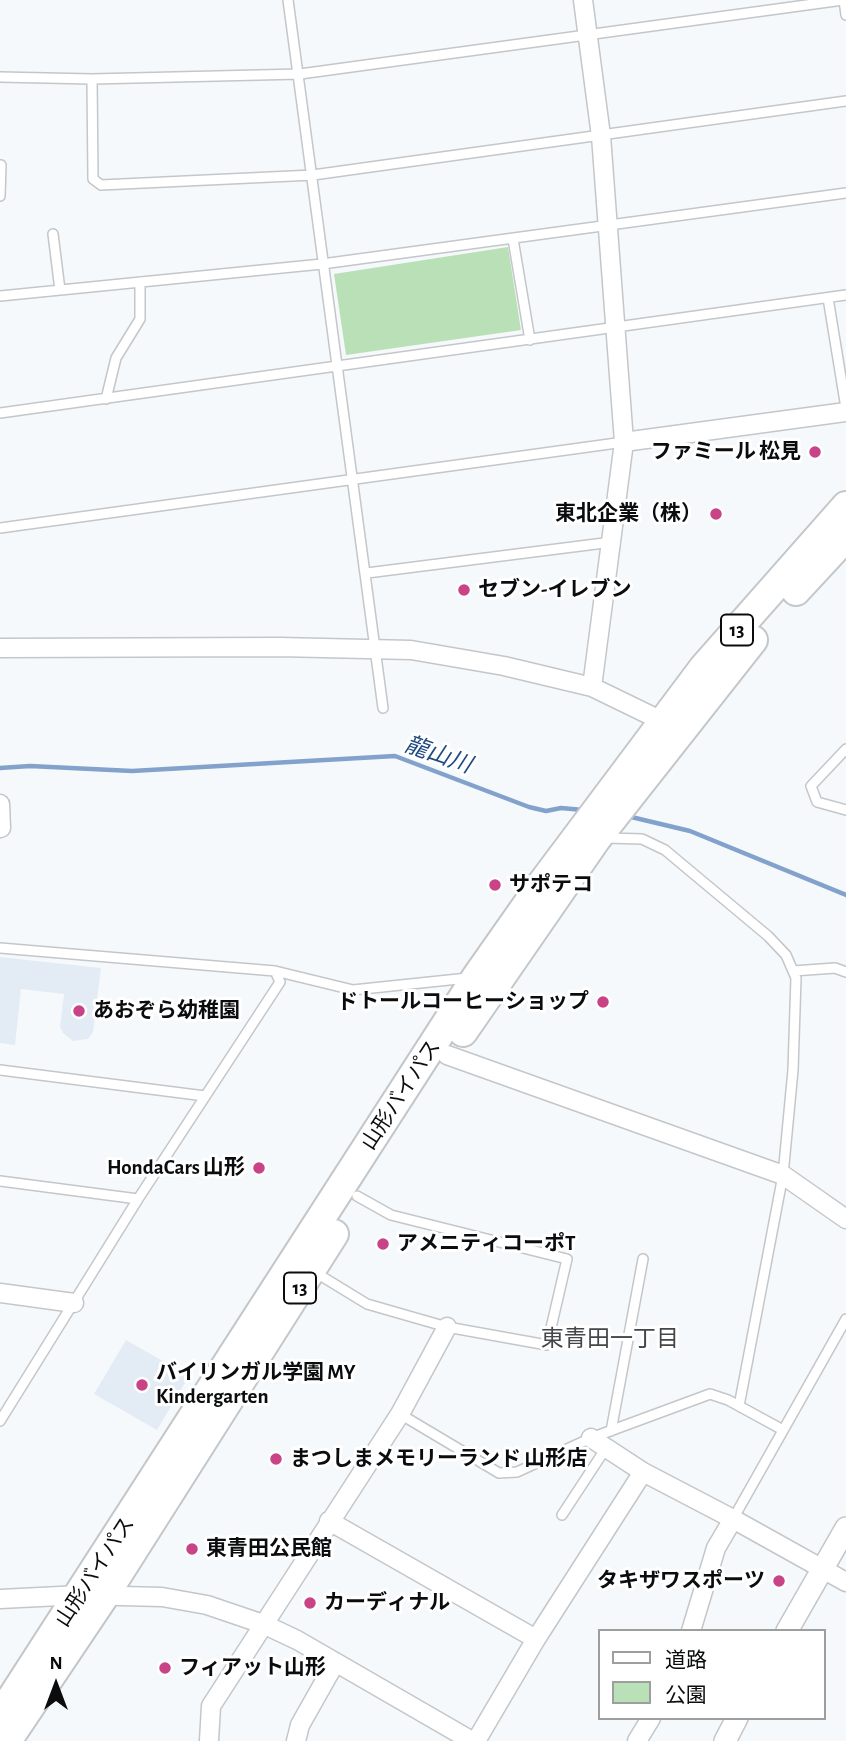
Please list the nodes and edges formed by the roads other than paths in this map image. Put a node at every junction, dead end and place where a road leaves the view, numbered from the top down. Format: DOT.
graph roads {
  1 [pos="288,0"];
  2 [pos="583,0"];
  3 [pos="844,0"];
  4 [pos="846,15"];
  5 [pos="588,36"];
  6 [pos="300,74"];
  7 [pos="0,78"];
  8 [pos="92,79"];
  9 [pos="846,101"];
  10 [pos="601,136"];
  11 [pos="1,165"];
  12 [pos="313,176"];
  13 [pos="846,194"];
  14 [pos="0,196"];
  15 [pos="609,226"];
  16 [pos="53,234"];
  17 [pos="513,239"];
  18 [pos="323,264"];
  19 [pos="140,282"];
  20 [pos="60,290"];
  21 [pos="846,295"];
  22 [pos="0,296"];
  23 [pos="828,298"];
  24 [pos="617,327"];
  25 [pos="530,340"];
  26 [pos="335,366"];
  27 [pos="106,399"];
  28 [pos="846,410"];
  29 [pos="0,413"];
  30 [pos="624,442"];
  31 [pos="352,479"];
  32 [pos="846,506"];
  33 [pos="0,528"];
  34 [pos="846,537"];
  35 [pos="612,542"];
  36 [pos="367,573"];
  37 [pos="0,648"];
  38 [pos="377,648"];
  39 [pos="592,687"];
  40 [pos="383,708"];
  41 [pos="662,721"];
  42 [pos="846,749"];
  43 [pos="640,766"];
  44 [pos="0,804"];
  45 [pos="846,810"];
  46 [pos="1,833"];
  47 [pos="589,833"];
  48 [pos="0,948"];
  49 [pos="275,971"];
  50 [pos="793,971"];
  51 [pos="846,972"];
  52 [pos="477,976"];
  53 [pos="447,1055"];
  54 [pos="0,1070"];
  55 [pos="205,1096"];
  56 [pos="783,1175"];
  57 [pos="0,1181"];
  58 [pos="357,1196"];
  59 [pos="138,1199"];
  60 [pos="846,1219"];
  61 [pos="643,1259"];
  62 [pos="312,1270"];
  63 [pos="0,1293"];
  64 [pos="74,1303"];
  65 [pos="846,1319"];
  66 [pos="447,1327"];
  67 [pos="739,1406"];
  68 [pos="400,1414"];
  69 [pos="0,1421"];
  70 [pos="783,1430"];
  71 [pos="591,1438"];
  72 [pos="609,1440"];
  73 [pos="643,1472"];
  74 [pos="562,1516"];
  75 [pos="733,1519"];
  76 [pos="329,1521"];
  77 [pos="846,1528"];
  78 [pos="822,1569"];
  79 [pos="846,1583"];
  80 [pos="91,1597"];
  81 [pos="0,1599"];
  82 [pos="263,1624"];
  83 [pos="692,1629"];
  84 [pos="788,1629"];
  85 [pos="536,1639"];
  86 [pos="335,1663"];
  87 [pos="0,1716"];
  88 [pos="650,1720"];
  89 [pos="736,1720"];
  90 [pos="7,1741"];
  91 [pos="209,1741"];
  92 [pos="296,1741"];
  93 [pos="474,1741"];
  94 [pos="637,1741"];
  95 [pos="724,1741"];
  1 -- 6 [label="lane"];
  2 -- 5 [label="street"];
  3 -- 4 [label="lane"];
  3 -- 5 [label="lane"];
  5 -- 6 [label="lane"];
  5 -- 10 [label="street"];
  6 -- 8 [label="lane"];
  6 -- 12 [label="lane"];
  7 -- 8 [label="lane"];
  8 -- 12 [label="lane"];
  9 -- 10 [label="lane"];
  10 -- 12 [label="lane"];
  10 -- 15 [label="street"];
  11 -- 14 [label="lane"];
  12 -- 18 [label="lane"];
  13 -- 15 [label="lane"];
  15 -- 17 [label="lane"];
  15 -- 24 [label="street"];
  16 -- 20 [label="lane"];
  17 -- 18 [label="lane"];
  17 -- 25 [label="lane"];
  18 -- 19 [label="lane"];
  18 -- 26 [label="lane"];
  19 -- 20 [label="lane"];
  19 -- 27 [label="lane"];
  20 -- 22 [label="lane"];
  21 -- 23 [label="lane"];
  23 -- 24 [label="lane"];
  23 -- 28 [label="lane"];
  24 -- 25 [label="lane"];
  24 -- 30 [label="street"];
  25 -- 26 [label="lane"];
  26 -- 27 [label="lane"];
  26 -- 31 [label="lane"];
  27 -- 29 [label="lane"];
  28 -- 30 [label="street"];
  30 -- 31 [label="lane"];
  30 -- 35 [label="street"];
  31 -- 33 [label="lane"];
  31 -- 36 [label="lane"];
  32 -- 41 [label="highway, 山形バイパス / 13"];
  34 -- 43 [label="highway, 山形バイパス / 13"];
  35 -- 36 [label="lane"];
  35 -- 39 [label="street"];
  36 -- 38 [label="lane"];
  37 -- 38 [label="street"];
  38 -- 39 [label="street"];
  38 -- 40 [label="lane"];
  39 -- 41 [label="street"];
  41 -- 43 [label="highway, 山形バイパス / 13"];
  42 -- 45 [label="lane"];
  43 -- 47 [label="highway, 山形バイパス / 13"];
  44 -- 46 [label="street"];
  47 -- 50 [label="lane"];
  47 -- 52 [label="highway, 山形バイパス / 13"];
  47 -- 53 [label="highway, 山形バイパス / 13"];
  48 -- 49 [label="lane"];
  49 -- 52 [label="lane"];
  49 -- 55 [label="lane"];
  50 -- 51 [label="lane"];
  50 -- 56 [label="lane"];
  52 -- 80 [label="highway, 山形バイパス / 13"];
  53 -- 56 [label="street"];
  53 -- 58 [label="highway, 山形バイパス / 13"];
  54 -- 55 [label="lane"];
  55 -- 59 [label="lane"];
  56 -- 60 [label="street"];
  56 -- 67 [label="lane"];
  57 -- 59 [label="lane"];
  58 -- 62 [label="highway, 山形バイパス / 13"];
  58 -- 66 [label="lane"];
  59 -- 64 [label="lane"];
  61 -- 72 [label="lane"];
  62 -- 66 [label="lane"];
  62 -- 80 [label="highway, 山形バイパス / 13"];
  63 -- 64 [label="street"];
  64 -- 69 [label="lane"];
  65 -- 70 [label="lane"];
  66 -- 68 [label="street"];
  67 -- 70 [label="lane"];
  67 -- 72 [label="lane"];
  68 -- 71 [label="lane"];
  68 -- 76 [label="street"];
  70 -- 75 [label="lane"];
  71 -- 72 [label="street"];
  72 -- 73 [label="street"];
  72 -- 74 [label="lane"];
  73 -- 75 [label="street"];
  73 -- 85 [label="street"];
  75 -- 78 [label="street"];
  75 -- 83 [label="street"];
  76 -- 82 [label="street"];
  76 -- 85 [label="street"];
  77 -- 78 [label="street"];
  78 -- 79 [label="street"];
  78 -- 84 [label="street"];
  80 -- 81 [label="street"];
  80 -- 82 [label="street"];
  80 -- 87 [label="highway, 山形バイパス / 13"];
  80 -- 90 [label="highway, 山形バイパス / 13"];
  82 -- 86 [label="street"];
  82 -- 91 [label="street"];
  85 -- 93 [label="street"];
  86 -- 92 [label="street"];
  86 -- 93 [label="street"];
  88 -- 94 [label="street"];
  89 -- 95 [label="street"];
}
